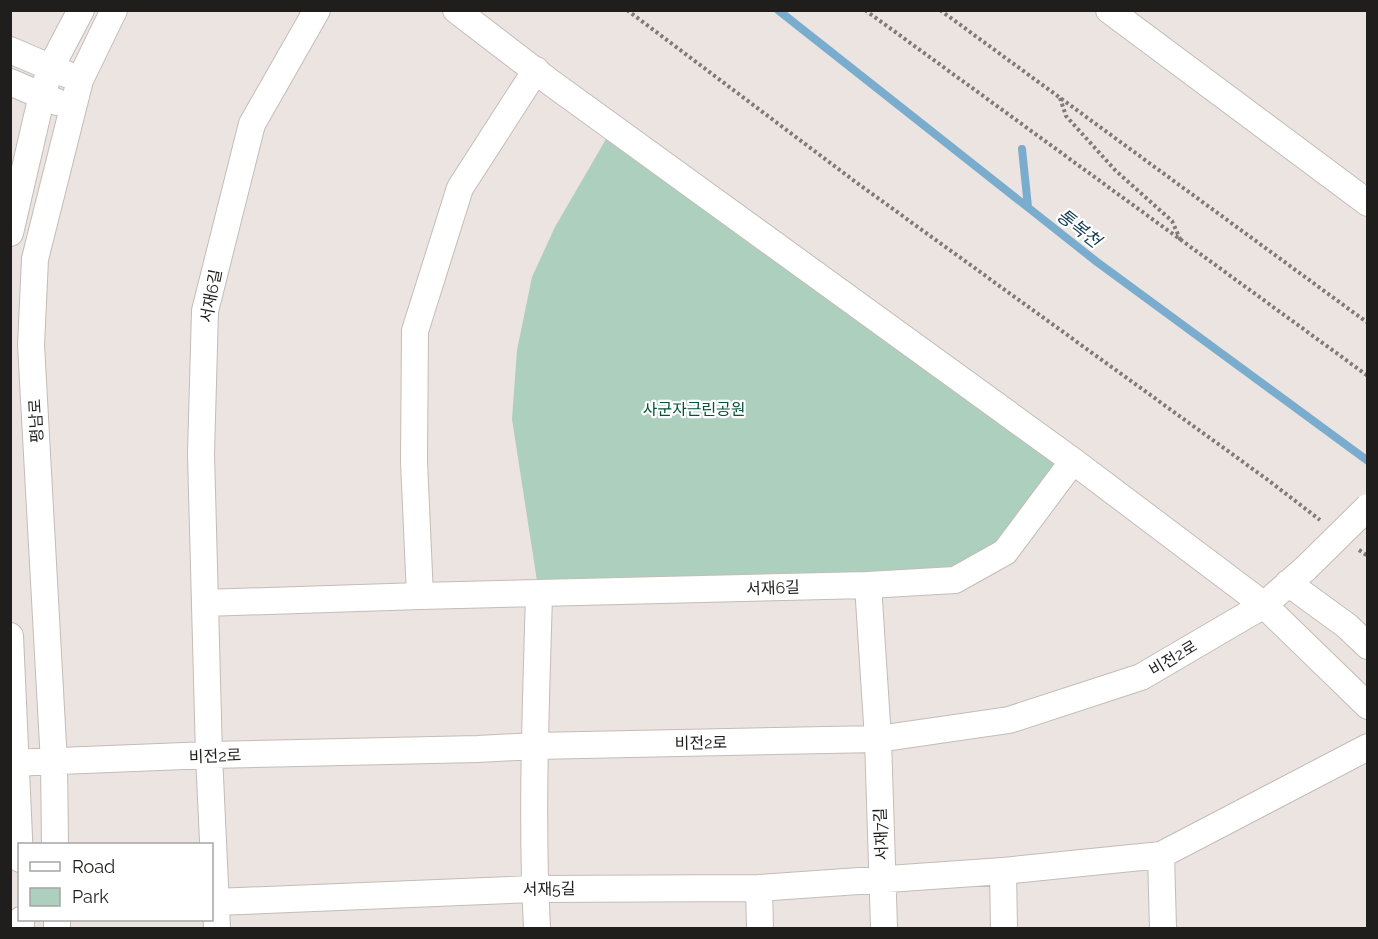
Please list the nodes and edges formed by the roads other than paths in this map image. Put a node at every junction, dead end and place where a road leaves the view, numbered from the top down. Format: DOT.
graph roads {
  1 [pos="81,10"];
  2 [pos="114,10"];
  3 [pos="317,10"];
  4 [pos="456,10"];
  5 [pos="1109,10"];
  6 [pos="10,50"];
  7 [pos="51,67"];
  8 [pos="536,70"];
  9 [pos="80,80"];
  10 [pos="10,82"];
  11 [pos="42,95"];
  12 [pos="71,109"];
  13 [pos="1368,203"];
  14 [pos="10,233"];
  15 [pos="1073,461"];
  16 [pos="1368,507"];
  17 [pos="1297,575"];
  18 [pos="868,585"];
  19 [pos="539,594"];
  20 [pos="420,596"];
  21 [pos="205,603"];
  22 [pos="1264,605"];
  23 [pos="10,636"];
  24 [pos="1368,646"];
  25 [pos="1368,706"];
  26 [pos="878,739"];
  27 [pos="535,746"];
  28 [pos="1368,747"];
  29 [pos="209,755"];
  30 [pos="14,763"];
  31 [pos="54,763"];
  32 [pos="19,843"];
  33 [pos="55,843"];
  34 [pos="1161,855"];
  35 [pos="1003,871"];
  36 [pos="882,880"];
  37 [pos="759,888"];
  38 [pos="535,889"];
  39 [pos="216,902"];
  40 [pos="217,928"];
  41 [pos="537,928"];
  42 [pos="760,928"];
  43 [pos="884,928"];
  44 [pos="1004,928"];
  45 [pos="1163,928"];
  1 -- 7 [label="street"];
  2 -- 9 [label="street, 평남로"];
  3 -- 21 [label="street, 서재6길"];
  4 -- 8 [label="street"];
  5 -- 13 [label="street"];
  6 -- 7 [label="street"];
  7 -- 9 [label="street"];
  7 -- 11 [label="street"];
  8 -- 15 [label="street"];
  8 -- 20 [label="street"];
  9 -- 12 [label="street, 평남로"];
  10 -- 11 [label="street"];
  11 -- 12 [label="street"];
  11 -- 14 [label="street"];
  12 -- 31 [label="street, 평남로"];
  15 -- 18 [label="street, 서재6길"];
  15 -- 22 [label="street"];
  16 -- 17 [label="street, 비전2로, bridge"];
  17 -- 22 [label="street, 비전2로"];
  17 -- 24 [label="street"];
  18 -- 19 [label="street, 서재6길"];
  18 -- 26 [label="street, 서재7길"];
  19 -- 20 [label="street, 서재6길"];
  19 -- 27 [label="street"];
  20 -- 21 [label="street, 서재6길"];
  21 -- 29 [label="street, 서재6길"];
  22 -- 25 [label="street"];
  22 -- 26 [label="street, 비전2로"];
  23 -- 30 [label="street"];
  26 -- 27 [label="street, 비전2로"];
  26 -- 36 [label="street, 서재7길"];
  27 -- 29 [label="street, 비전2로"];
  27 -- 38 [label="street"];
  28 -- 34 [label="street"];
  29 -- 31 [label="street, 비전2로"];
  29 -- 39 [label="street"];
  30 -- 31 [label="street, 비전2로"];
  30 -- 32 [label="street"];
  31 -- 33 [label="street, 평남로"];
  34 -- 35 [label="street, 서재5길"];
  34 -- 45 [label="street"];
  35 -- 36 [label="street, 서재5길"];
  35 -- 44 [label="street"];
  36 -- 37 [label="street, 서재5길"];
  36 -- 43 [label="street, 서재7길"];
  37 -- 38 [label="street, 서재5길"];
  37 -- 42 [label="street"];
  38 -- 39 [label="street, 서재5길"];
  38 -- 41 [label="street"];
  39 -- 40 [label="street"];
}
